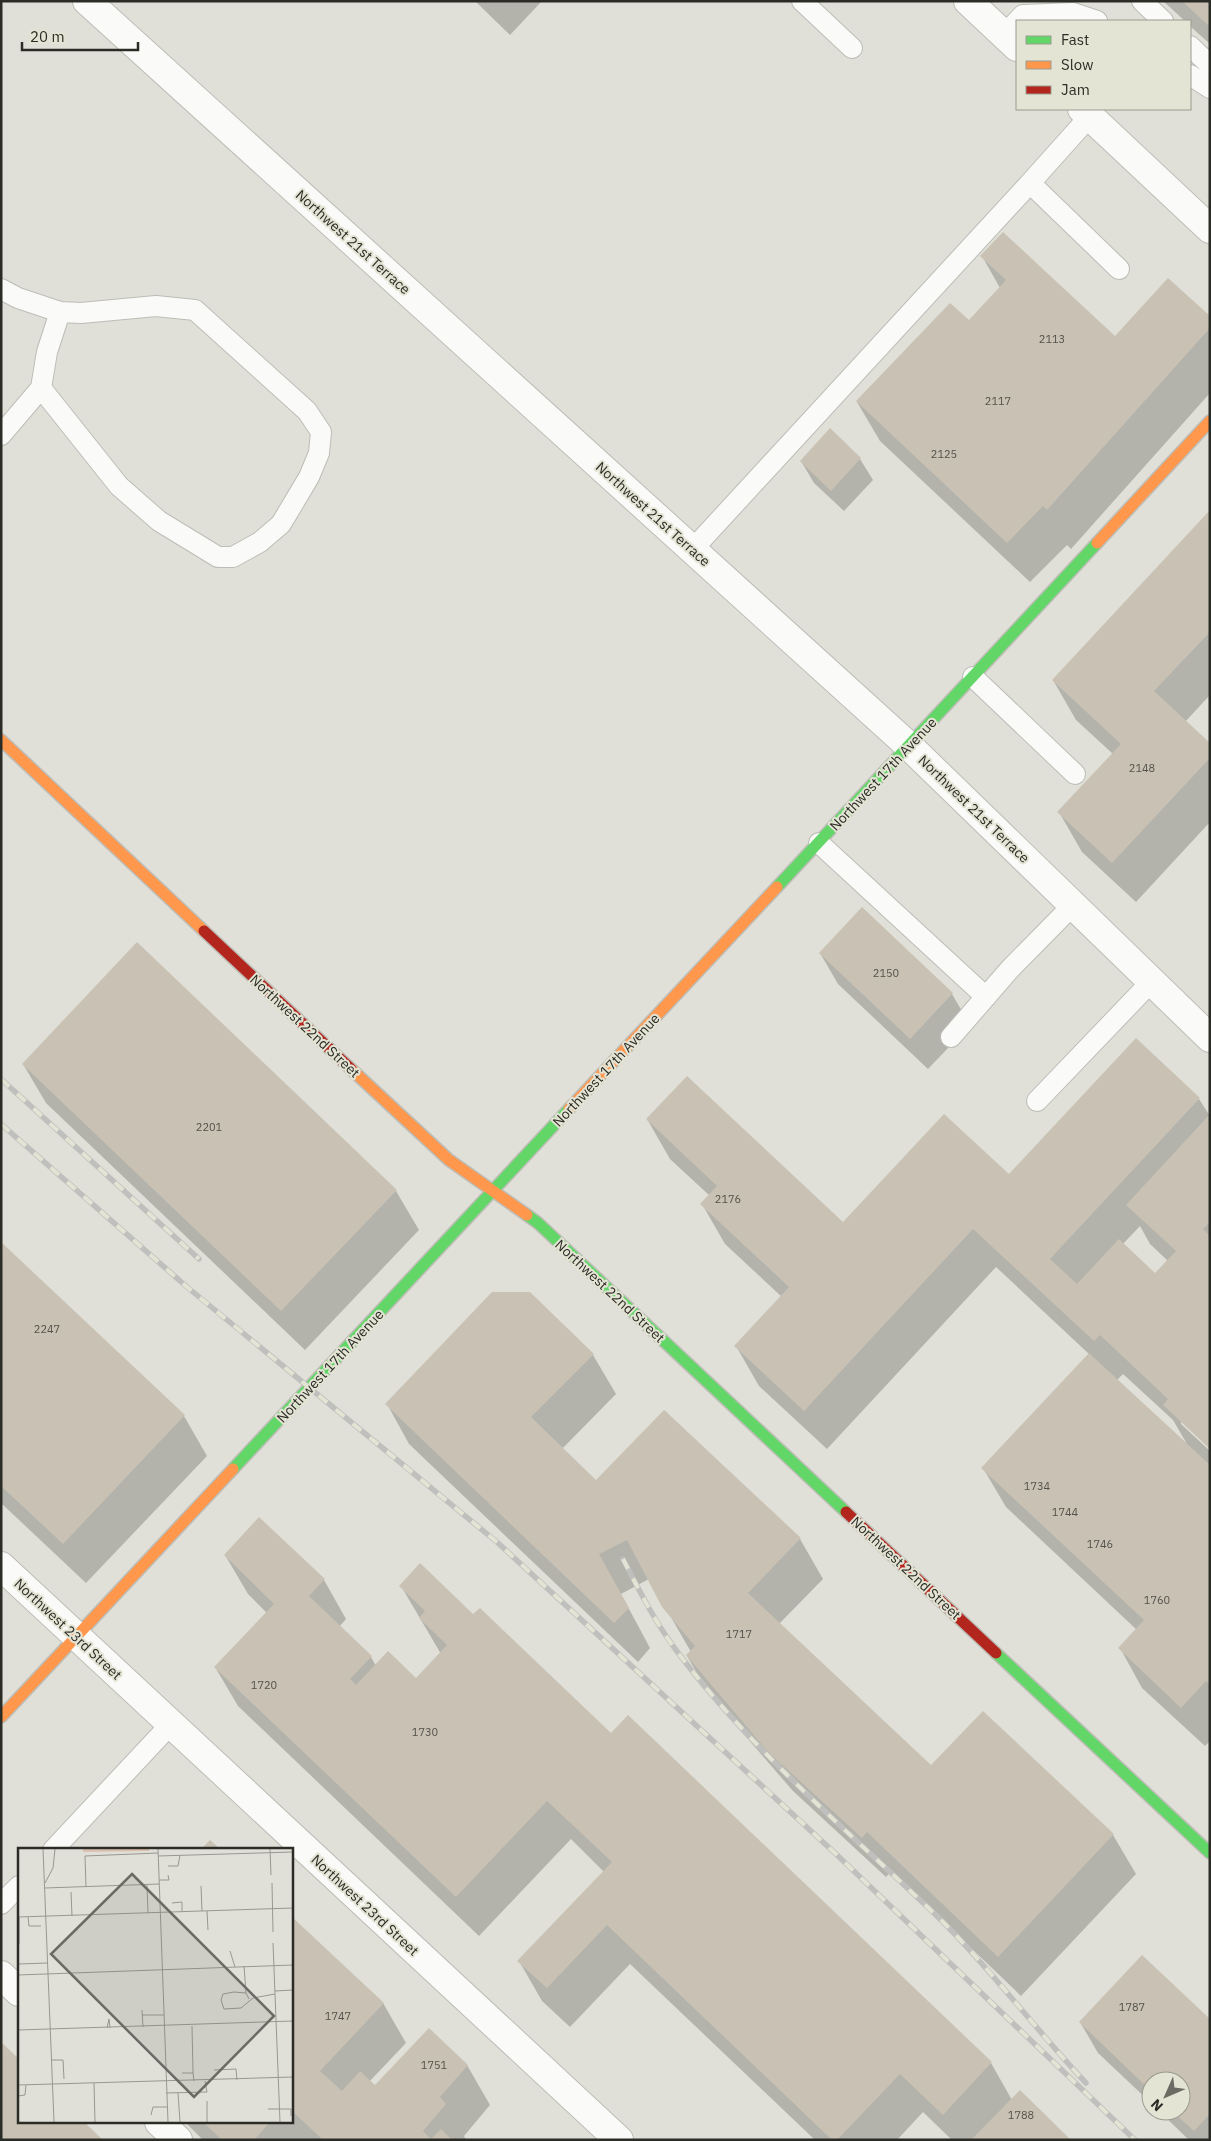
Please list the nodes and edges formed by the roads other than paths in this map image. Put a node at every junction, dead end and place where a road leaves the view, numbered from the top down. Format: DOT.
graph roads {
  1 [pos="87,1"];
  2 [pos="802,1"];
  3 [pos="968,1"];
  4 [pos="1142,1"];
  5 [pos="1023,8"];
  6 [pos="1019,20"];
  7 [pos="1094,20"];
  8 [pos="1162,20"];
  9 [pos="1016,27"];
  10 [pos="1011,41"];
  11 [pos="1191,47"];
  12 [pos="852,48"];
  13 [pos="1210,65"];
  14 [pos="1191,75"];
  15 [pos="1210,88"];
  16 [pos="1086,112"];
  17 [pos="1030,183"];
  18 [pos="1210,228"];
  19 [pos="1119,269"];
  20 [pos="1,289"];
  21 [pos="60,312"];
  22 [pos="42,388"];
  23 [pos="1210,421"];
  24 [pos="1,435"];
  25 [pos="692,550"];
  26 [pos="973,677"];
  27 [pos="1,740"];
  28 [pos="909,746"];
  29 [pos="1075,774"];
  30 [pos="819,843"];
  31 [pos="1073,905"];
  32 [pos="1152,981"];
  33 [pos="986,998"];
  34 [pos="950,1037"];
  35 [pos="1210,1038"];
  36 [pos="1036,1101"];
  37 [pos="494,1190"];
  38 [pos="1,1566"];
  39 [pos="77,1636"];
  40 [pos="1,1717"];
  41 [pos="170,1725"];
  42 [pos="55,1848"];
  43 [pos="1210,1854"];
  44 [pos="18,1887"];
  45 [pos="1,1904"];
  46 [pos="1,1975"];
  47 [pos="18,1991"];
  48 [pos="161,2124"];
  49 [pos="178,2140"];
  50 [pos="619,2140"];
  1 -- 25 [label="street, Northwest 21st Terrace"];
  2 -- 12 [label="lane"];
  3 -- 10 [label="street"];
  4 -- 8 [label="lane"];
  5 -- 6 [label="lane"];
  5 -- 7 [label="lane"];
  9 -- 10 [label="lane"];
  11 -- 13 [label="lane"];
  14 -- 15 [label="lane"];
  16 -- 17 [label="lane"];
  16 -- 18 [label="street"];
  17 -- 19 [label="lane"];
  17 -- 25 [label="lane"];
  20 -- 21 [label="lane"];
  21 -- 22 [label="lane"];
  21 -- 22 [label="lane"];
  22 -- 24 [label="lane"];
  23 -- 26 [label="main road, Northwest 17th Avenue"];
  25 -- 28 [label="street, Northwest 21st Terrace"];
  26 -- 28 [label="main road, Northwest 17th Avenue"];
  26 -- 29 [label="lane"];
  27 -- 37 [label="main road, Northwest 22nd Street"];
  28 -- 30 [label="main road, Northwest 17th Avenue"];
  28 -- 31 [label="street, Northwest 21st Terrace"];
  30 -- 33 [label="lane"];
  30 -- 37 [label="main road, Northwest 17th Avenue"];
  31 -- 32 [label="street, Northwest 21st Terrace"];
  31 -- 33 [label="lane"];
  32 -- 35 [label="street, Northwest 21st Terrace"];
  32 -- 36 [label="lane"];
  33 -- 34 [label="lane"];
  37 -- 39 [label="main road, Northwest 17th Avenue"];
  37 -- 43 [label="main road, Northwest 22nd Street"];
  38 -- 39 [label="street, Northwest 23rd Street"];
  39 -- 40 [label="main road, Northwest 17th Avenue"];
  39 -- 41 [label="street, Northwest 23rd Street"];
  41 -- 42 [label="lane"];
  41 -- 50 [label="street, Northwest 23rd Street"];
  44 -- 45 [label="lane"];
  46 -- 47 [label="street"];
  48 -- 49 [label="street"];
}
